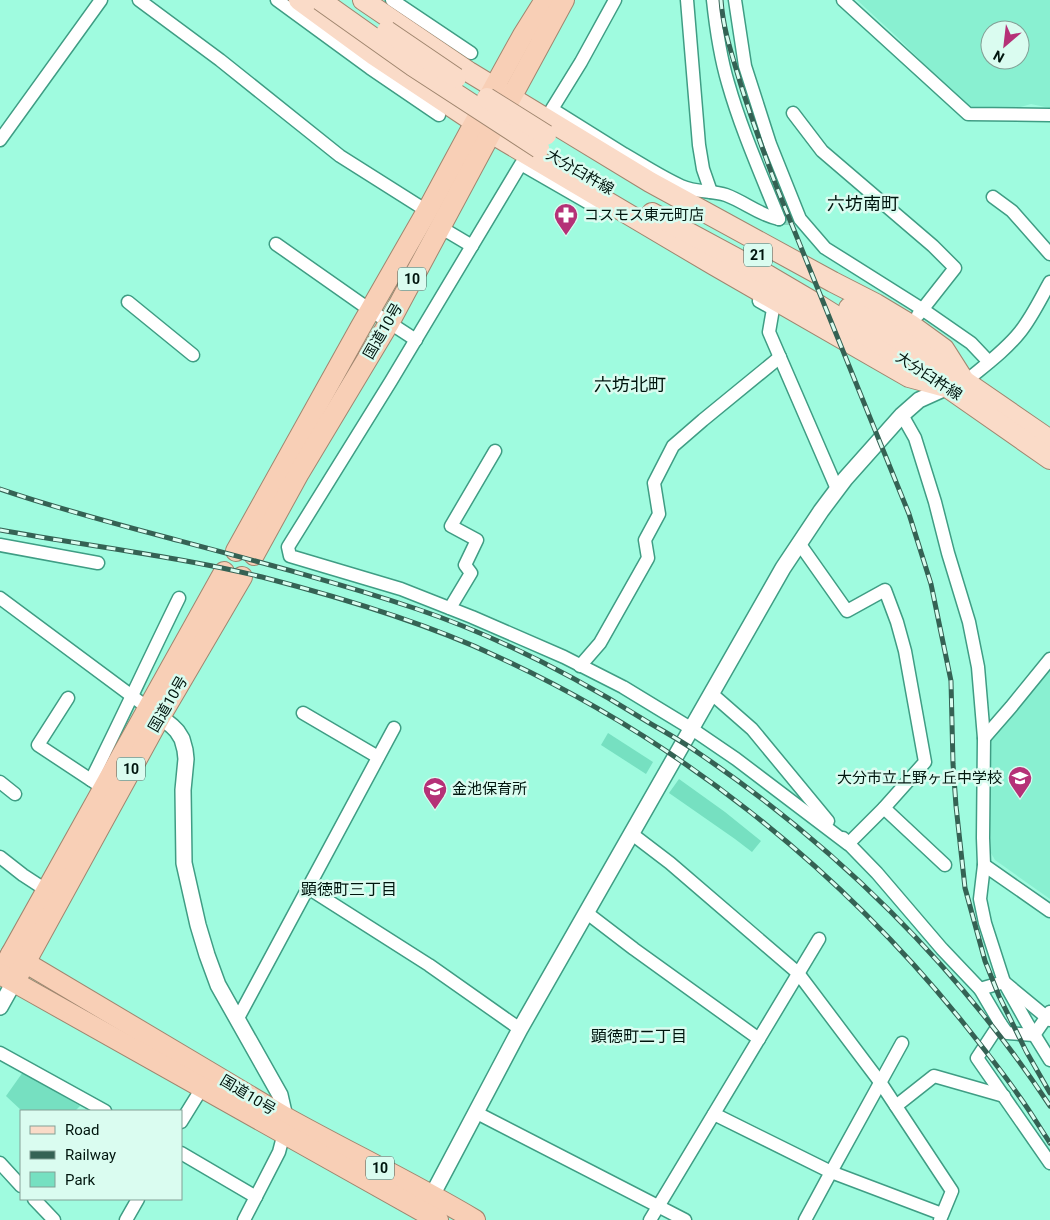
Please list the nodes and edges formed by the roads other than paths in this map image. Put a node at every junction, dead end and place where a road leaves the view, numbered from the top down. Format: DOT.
graph roads {
  1 [pos="139,0"];
  2 [pos="276,0"];
  3 [pos="299,0"];
  4 [pos="320,0"];
  5 [pos="342,0"];
  6 [pos="364,0"];
  7 [pos="545,0"];
  8 [pos="564,0"];
  9 [pos="615,0"];
  10 [pos="686,0"];
  11 [pos="713,0"];
  12 [pos="735,0"];
  13 [pos="843,0"];
  14 [pos="105,1"];
  15 [pos="386,4"];
  16 [pos="471,53"];
  17 [pos="369,59"];
  18 [pos="503,92"];
  19 [pos="794,113"];
  20 [pos="439,115"];
  21 [pos="1050,115"];
  22 [pos="474,122"];
  23 [pos="491,134"];
  24 [pos="0,140"];
  25 [pos="543,142"];
  26 [pos="712,192"];
  27 [pos="992,197"];
  28 [pos="427,211"];
  29 [pos="440,227"];
  30 [pos="276,244"];
  31 [pos="472,246"];
  32 [pos="1050,254"];
  33 [pos="722,274"];
  34 [pos="1050,282"];
  35 [pos="128,302"];
  36 [pos="370,310"];
  37 [pos="917,317"];
  38 [pos="388,323"];
  39 [pos="416,340"];
  40 [pos="194,355"];
  41 [pos="780,357"];
  42 [pos="989,362"];
  43 [pos="956,384"];
  44 [pos="902,415"];
  45 [pos="1050,440"];
  46 [pos="494,451"];
  47 [pos="1050,459"];
  48 [pos="837,489"];
  49 [pos="799,543"];
  50 [pos="0,545"];
  51 [pos="98,563"];
  52 [pos="233,575"];
  53 [pos="0,598"];
  54 [pos="179,598"];
  55 [pos="450,608"];
  56 [pos="1050,659"];
  57 [pos="580,666"];
  58 [pos="712,694"];
  59 [pos="132,695"];
  60 [pos="68,698"];
  61 [pos="154,712"];
  62 [pos="303,713"];
  63 [pos="394,728"];
  64 [pos="692,729"];
  65 [pos="984,738"];
  66 [pos="378,757"];
  67 [pos="0,782"];
  68 [pos="98,784"];
  69 [pos="15,794"];
  70 [pos="884,808"];
  71 [pos="632,834"];
  72 [pos="848,844"];
  73 [pos="0,857"];
  74 [pos="945,865"];
  75 [pos="984,865"];
  76 [pos="308,888"];
  77 [pos="46,890"];
  78 [pos="1050,910"];
  79 [pos="587,913"];
  80 [pos="819,939"];
  81 [pos="12,955"];
  82 [pos="798,973"];
  83 [pos="5,977"];
  84 [pos="1004,982"];
  85 [pos="980,988"];
  86 [pos="0,1007"];
  87 [pos="1049,1016"];
  88 [pos="237,1020"];
  89 [pos="1000,1023"];
  90 [pos="520,1029"];
  91 [pos="1034,1035"];
  92 [pos="758,1039"];
  93 [pos="902,1043"];
  94 [pos="1,1054"];
  95 [pos="1050,1060"];
  96 [pos="880,1082"];
  97 [pos="202,1088"];
  98 [pos="1004,1096"];
  99 [pos="896,1106"];
  100 [pos="104,1110"];
  101 [pos="475,1112"];
  102 [pos="714,1114"];
  103 [pos="182,1120"];
  104 [pos="284,1125"];
  105 [pos="182,1154"];
  106 [pos="0,1163"];
  107 [pos="1050,1163"];
  108 [pos="831,1172"];
  109 [pos="20,1185"];
  110 [pos="256,1197"];
  111 [pos="35,1200"];
  112 [pos="137,1200"];
  113 [pos="659,1206"];
  114 [pos="428,1212"];
  115 [pos="941,1217"];
  116 [pos="54,1220"];
  117 [pos="126,1220"];
  118 [pos="244,1220"];
  119 [pos="475,1220"];
  120 [pos="650,1220"];
  121 [pos="685,1220"];
  122 [pos="805,1220"];
  1 -- 28 [label="street"];
  2 -- 17 [label="street"];
  3 -- 17 [label="main road"];
  4 -- 25 [label="main road, 大分臼杵線 / 21, bridge"];
  5 -- 25 [label="main road, 大分臼杵線 / 21, bridge"];
  6 -- 15 [label="main road"];
  7 -- 18 [label="highway, 国道10号 / 10"];
  8 -- 18 [label="highway, 国道10号 / 10"];
  9 -- 26 [label="street"];
  10 -- 26 [label="street"];
  11 -- 26 [label="street"];
  12 -- 37 [label="street"];
  13 -- 21 [label="street"];
  14 -- 24 [label="street"];
  15 -- 16 [label="street"];
  15 -- 18 [label="main road"];
  17 -- 20 [label="street"];
  17 -- 22 [label="main road"];
  18 -- 22 [label="highway, 国道10号 / 10"];
  18 -- 23 [label="highway, 国道10号 / 10"];
  18 -- 37 [label="main road"];
  19 -- 37 [label="street"];
  22 -- 23 [label="main road"];
  22 -- 28 [label="highway, 国道10号 / 10"];
  23 -- 29 [label="highway, 国道10号 / 10"];
  23 -- 33 [label="main road"];
  25 -- 43 [label="main road, 大分臼杵線 / 21"];
  27 -- 32 [label="street"];
  28 -- 36 [label="highway, 国道10号 / 10"];
  29 -- 31 [label="street"];
  29 -- 38 [label="highway, 国道10号 / 10"];
  30 -- 36 [label="street"];
  31 -- 33 [label="street"];
  31 -- 39 [label="street"];
  33 -- 41 [label="street"];
  33 -- 43 [label="main road"];
  34 -- 42 [label="street"];
  35 -- 40 [label="street"];
  36 -- 38 [label="street"];
  36 -- 38 [label="highway, 国道10号 / 10"];
  37 -- 42 [label="street"];
  37 -- 43 [label="main road"];
  38 -- 39 [label="street"];
  39 -- 55 [label="street"];
  41 -- 48 [label="street"];
  41 -- 57 [label="street"];
  42 -- 43 [label="street"];
  43 -- 44 [label="street"];
  43 -- 45 [label="main road, 大分臼杵線 / 21"];
  43 -- 47 [label="main road, 大分臼杵線 / 21"];
  44 -- 48 [label="street"];
  44 -- 65 [label="street"];
  46 -- 55 [label="street"];
  48 -- 49 [label="street"];
  49 -- 58 [label="street"];
  49 -- 70 [label="street"];
  50 -- 51 [label="street"];
  52 -- 61 [label="highway, 国道10号 / 10"];
  53 -- 59 [label="street"];
  54 -- 59 [label="street"];
  55 -- 57 [label="street"];
  56 -- 65 [label="street"];
  57 -- 64 [label="street"];
  58 -- 64 [label="street"];
  58 -- 72 [label="street"];
  59 -- 61 [label="street"];
  59 -- 68 [label="street"];
  60 -- 68 [label="street"];
  61 -- 68 [label="highway, 国道10号 / 10"];
  61 -- 81 [label="highway, 国道10号 / 10"];
  61 -- 88 [label="street"];
  62 -- 66 [label="street"];
  63 -- 66 [label="street"];
  64 -- 71 [label="street"];
  64 -- 72 [label="street"];
  65 -- 75 [label="street"];
  66 -- 76 [label="street"];
  67 -- 69 [label="street"];
  68 -- 77 [label="highway, 国道10号 / 10"];
  70 -- 72 [label="street"];
  70 -- 74 [label="street"];
  71 -- 79 [label="street"];
  71 -- 82 [label="street"];
  72 -- 85 [label="street"];
  73 -- 77 [label="street"];
  75 -- 78 [label="street"];
  75 -- 84 [label="street"];
  76 -- 88 [label="street"];
  76 -- 90 [label="street"];
  77 -- 81 [label="highway, 国道10号 / 10"];
  79 -- 90 [label="street"];
  79 -- 92 [label="street"];
  80 -- 82 [label="street"];
  81 -- 83 [label="highway, 国道10号 / 10"];
  81 -- 104 [label="highway, 国道10号 / 10"];
  82 -- 92 [label="street"];
  82 -- 96 [label="street"];
  83 -- 86 [label="street"];
  83 -- 97 [label="highway, 国道10号 / 10"];
  84 -- 85 [label="street"];
  84 -- 87 [label="street"];
  84 -- 91 [label="street"];
  85 -- 89 [label="street"];
  87 -- 91 [label="street"];
  88 -- 104 [label="street"];
  89 -- 91 [label="street"];
  89 -- 98 [label="street"];
  90 -- 101 [label="street"];
  91 -- 95 [label="street"];
  92 -- 102 [label="street"];
  93 -- 96 [label="street"];
  94 -- 100 [label="street"];
  96 -- 99 [label="street"];
  96 -- 108 [label="street"];
  97 -- 103 [label="street"];
  97 -- 104 [label="highway, 国道10号 / 10"];
  98 -- 99 [label="street"];
  98 -- 107 [label="street"];
  99 -- 115 [label="street"];
  101 -- 113 [label="street"];
  101 -- 114 [label="street"];
  102 -- 108 [label="street"];
  102 -- 113 [label="street"];
  104 -- 110 [label="street"];
  104 -- 114 [label="highway, 国道10号 / 10"];
  105 -- 110 [label="street"];
  106 -- 109 [label="street"];
  108 -- 115 [label="street"];
  108 -- 122 [label="street"];
  110 -- 118 [label="street"];
  111 -- 116 [label="street"];
  112 -- 117 [label="street"];
  113 -- 120 [label="street"];
  113 -- 121 [label="street"];
  114 -- 119 [label="highway, 国道10号 / 10"];
}
